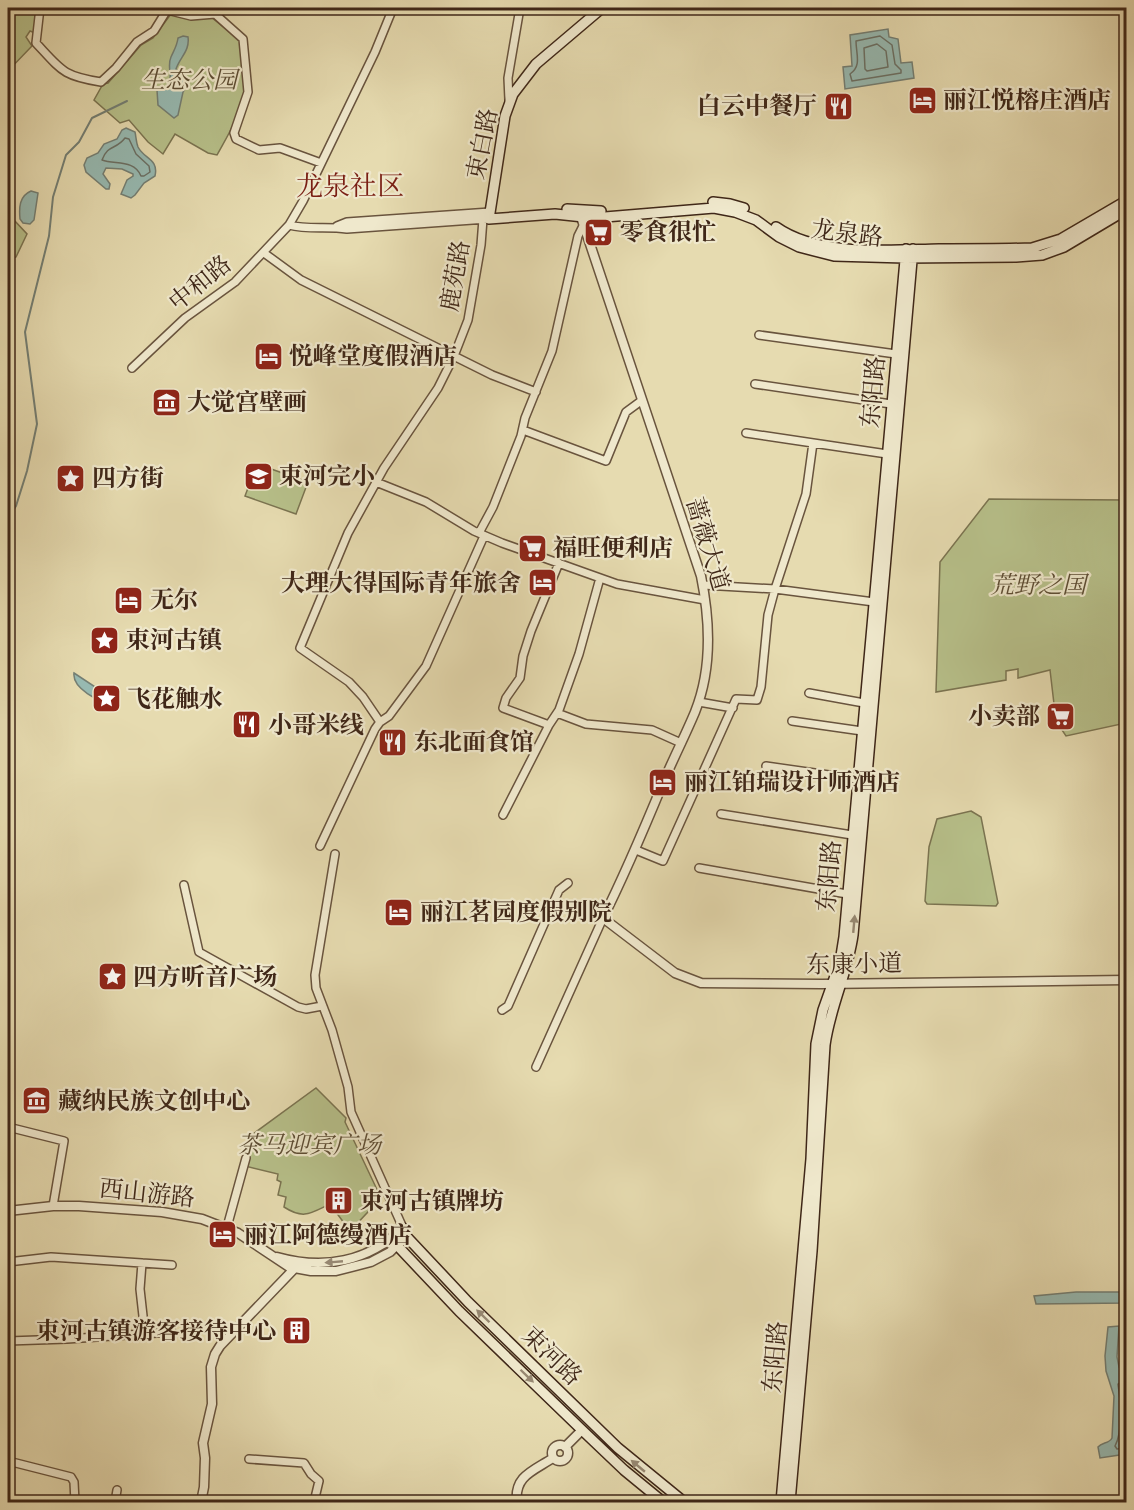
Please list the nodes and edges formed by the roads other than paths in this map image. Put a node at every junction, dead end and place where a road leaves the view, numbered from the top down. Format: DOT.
graph roads {
  1 [pos="40,8"];
  2 [pos="393,8"];
  3 [pos="520,8"];
  4 [pos="602,8"];
  5 [pos="509,103"];
  6 [pos="321,163"];
  7 [pos="1126,201"];
  8 [pos="1126,210"];
  9 [pos="487,217"];
  10 [pos="581,218"];
  11 [pos="290,225"];
  12 [pos="264,253"];
  13 [pos="909,254"];
  14 [pos="759,335"];
  15 [pos="896,354"];
  16 [pos="454,356"];
  17 [pos="132,368"];
  18 [pos="755,384"];
  19 [pos="536,392"];
  20 [pos="641,401"];
  21 [pos="891,404"];
  22 [pos="523,430"];
  23 [pos="746,433"];
  24 [pos="813,443"];
  25 [pos="887,454"];
  26 [pos="376,482"];
  27 [pos="482,535"];
  28 [pos="559,563"];
  29 [pos="600,578"];
  30 [pos="703,585"];
  31 [pos="775,590"];
  32 [pos="705,600"];
  33 [pos="874,602"];
  34 [pos="809,693"];
  35 [pos="699,702"];
  36 [pos="864,703"];
  37 [pos="733,708"];
  38 [pos="557,713"];
  39 [pos="792,721"];
  40 [pos="380,722"];
  41 [pos="549,726"];
  42 [pos="862,731"];
  43 [pos="681,743"];
  44 [pos="766,766"];
  45 [pos="857,779"];
  46 [pos="722,814"];
  47 [pos="503,815"];
  48 [pos="852,835"];
  49 [pos="321,846"];
  50 [pos="636,850"];
  51 [pos="335,854"];
  52 [pos="699,868"];
  53 [pos="568,883"];
  54 [pos="184,885"];
  55 [pos="847,894"];
  56 [pos="603,918"];
  57 [pos="1126,980"];
  58 [pos="837,984"];
  59 [pos="322,1006"];
  60 [pos="502,1010"];
  61 [pos="536,1067"];
  62 [pos="8,1127"];
  63 [pos="246,1158"];
  64 [pos="53,1206"];
  65 [pos="8,1210"];
  66 [pos="227,1227"];
  67 [pos="405,1232"];
  68 [pos="394,1242"];
  69 [pos="274,1256"];
  70 [pos="8,1262"];
  71 [pos="142,1263"];
  72 [pos="172,1265"];
  73 [pos="294,1269"];
  74 [pos="172,1332"];
  75 [pos="145,1334"];
  76 [pos="8,1341"];
  77 [pos="582,1430"];
  78 [pos="249,1460"];
  79 [pos="8,1461"];
  80 [pos="117,1491"];
  81 [pos="75,1503"];
  82 [pos="115,1503"];
  83 [pos="201,1503"];
  84 [pos="314,1503"];
  85 [pos="517,1503"];
  86 [pos="663,1503"];
  87 [pos="684,1503"];
  88 [pos="781,1503"];
  89 [pos="790,1503"];
  1 -- 6 [label="street"];
  2 -- 6 [label="street, 中和路"];
  3 -- 5 [label="street"];
  4 -- 5 [label="main road, 束白路"];
  5 -- 9 [label="main road, 束白路"];
  6 -- 11 [label="street, 中和路"];
  7 -- 13 [label="main road, 龙泉路"];
  8 -- 13 [label="main road, 龙泉路"];
  9 -- 10 [label="main road, 龙泉路"];
  9 -- 11 [label="street"];
  9 -- 16 [label="street, 鹿苑路"];
  10 -- 13 [label="main road, 龙泉路"];
  10 -- 19 [label="street"];
  10 -- 20 [label="street, 蔷薇大道"];
  11 -- 12 [label="street, 中和路"];
  12 -- 16 [label="street"];
  12 -- 17 [label="street, 中和路"];
  13 -- 15 [label="main road, 东阳路"];
  58 -- 13 [label="main road, 东阳路, one-way"];
  14 -- 15 [label="street"];
  15 -- 21 [label="main road, 东阳路"];
  16 -- 19 [label="street"];
  16 -- 26 [label="street, 鹿苑路"];
  18 -- 21 [label="street"];
  19 -- 22 [label="street"];
  20 -- 22 [label="street"];
  20 -- 30 [label="street, 蔷薇大道"];
  21 -- 25 [label="main road, 东阳路"];
  22 -- 27 [label="street"];
  23 -- 24 [label="street"];
  24 -- 25 [label="street"];
  24 -- 31 [label="street"];
  25 -- 33 [label="main road, 东阳路"];
  26 -- 27 [label="street"];
  26 -- 40 [label="street, 鹿苑路"];
  27 -- 28 [label="street"];
  27 -- 40 [label="street"];
  28 -- 29 [label="street"];
  28 -- 41 [label="street"];
  29 -- 32 [label="street"];
  29 -- 38 [label="street"];
  30 -- 31 [label="street"];
  30 -- 32 [label="street, 蔷薇大道"];
  31 -- 33 [label="street"];
  31 -- 37 [label="street"];
  32 -- 35 [label="street, 蔷薇大道"];
  33 -- 36 [label="main road, 东阳路"];
  34 -- 36 [label="street"];
  35 -- 37 [label="street"];
  35 -- 43 [label="street, 蔷薇大道"];
  36 -- 42 [label="main road, 东阳路"];
  37 -- 50 [label="street"];
  38 -- 41 [label="street"];
  38 -- 43 [label="street"];
  39 -- 42 [label="street"];
  40 -- 49 [label="street"];
  41 -- 47 [label="street"];
  42 -- 45 [label="main road, 东阳路"];
  43 -- 50 [label="street, 蔷薇大道"];
  44 -- 45 [label="street"];
  45 -- 48 [label="main road, 东阳路"];
  46 -- 48 [label="street"];
  48 -- 55 [label="main road, 东阳路"];
  50 -- 56 [label="street, 蔷薇大道"];
  51 -- 59 [label="street"];
  52 -- 55 [label="street"];
  53 -- 60 [label="street"];
  54 -- 59 [label="street"];
  55 -- 58 [label="main road, 东阳路"];
  56 -- 58 [label="street, 东康小道"];
  56 -- 61 [label="street"];
  57 -- 58 [label="street, 东康小道"];
  58 -- 88 [label="main road, 东阳路"];
  58 -- 89 [label="main road, 东阳路"];
  59 -- 67 [label="street"];
  62 -- 64 [label="street"];
  63 -- 66 [label="street"];
  64 -- 65 [label="street, 西山游路"];
  64 -- 66 [label="street, 西山游路"];
  66 -- 69 [label="street, 西山游路"];
  67 -- 68 [label="street"];
  87 -- 67 [label="main road, 束河路, one-way"];
  68 -- 69 [label="street, one-way"];
  68 -- 73 [label="street"];
  68 -- 77 [label="main road, 束河路, one-way"];
  69 -- 73 [label="street, 西山游路"];
  70 -- 71 [label="street"];
  71 -- 72 [label="street"];
  71 -- 75 [label="street"];
  73 -- 83 [label="street"];
  74 -- 75 [label="street"];
  75 -- 76 [label="street"];
  77 -- 85 [label="street"];
  77 -- 86 [label="main road, 束河路"];
  78 -- 84 [label="street"];
  79 -- 81 [label="street"];
  80 -- 82 [label="street"];
}
